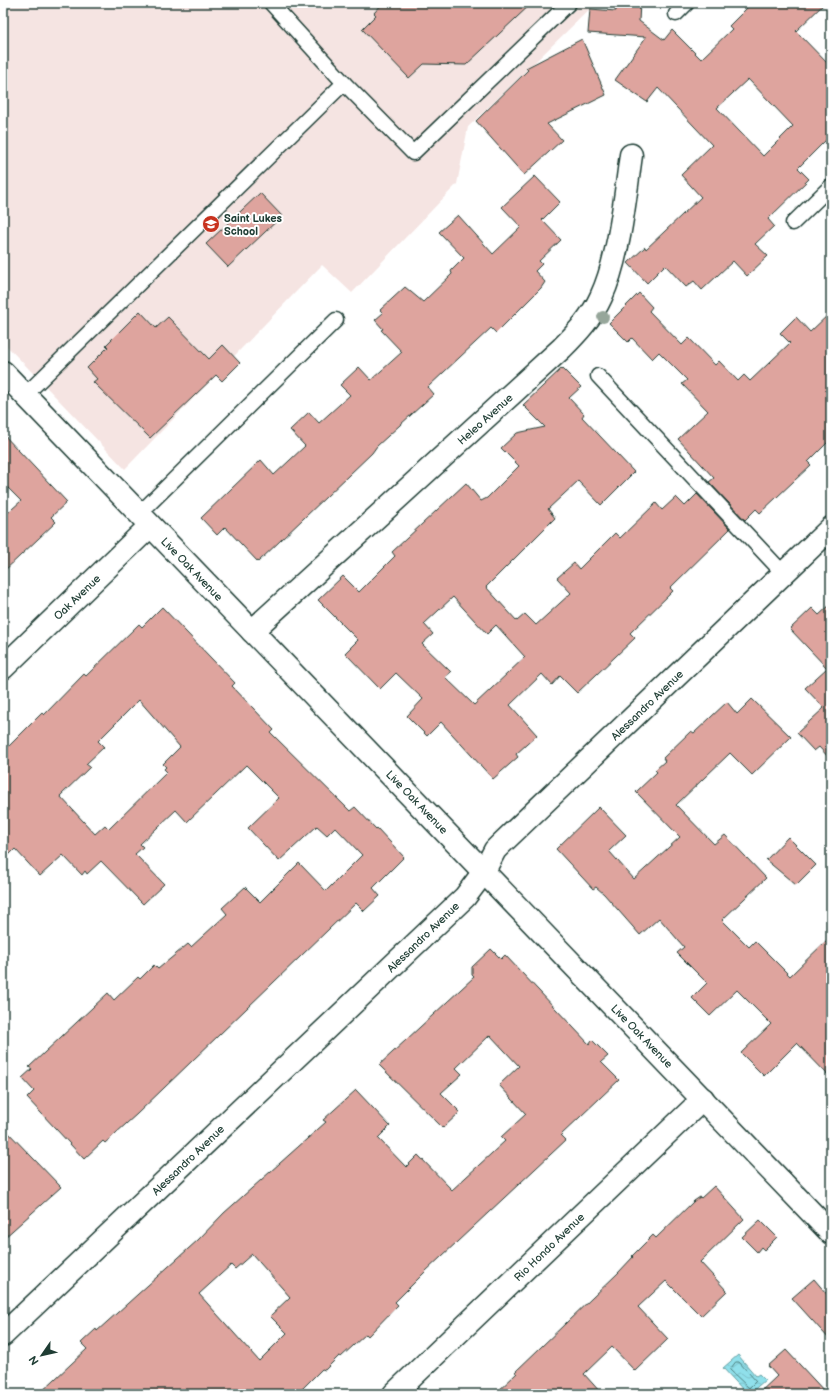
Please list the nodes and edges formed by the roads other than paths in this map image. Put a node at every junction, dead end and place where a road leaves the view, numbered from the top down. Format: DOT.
graph roads {
  1 [pos="271,3"];
  2 [pos="568,3"];
  3 [pos="687,3"];
  4 [pos="676,14"];
  5 [pos="344,83"];
  6 [pos="631,155"];
  7 [pos="831,186"];
  8 [pos="793,223"];
  9 [pos="336,320"];
  10 [pos="3,372"];
  11 [pos="598,376"];
  12 [pos="25,396"];
  13 [pos="144,520"];
  14 [pos="831,528"];
  15 [pos="784,574"];
  16 [pos="252,631"];
  17 [pos="3,668"];
  18 [pos="483,873"];
  19 [pos="703,1099"];
  20 [pos="831,1233"];
  21 [pos="3,1335"];
  22 [pos="394,1394"];
  1 -- 5 [label="lane"];
  2 -- 5 [label="lane"];
  3 -- 4 [label="lane"];
  5 -- 12 [label="lane"];
  6 -- 16 [label="street, Heleo Avenue"];
  7 -- 8 [label="lane"];
  9 -- 13 [label="lane"];
  10 -- 12 [label="street, Live Oak Avenue"];
  11 -- 15 [label="lane"];
  12 -- 13 [label="street, Live Oak Avenue"];
  13 -- 16 [label="street, Live Oak Avenue"];
  13 -- 17 [label="street, Oak Avenue"];
  14 -- 15 [label="street, Alessandro Avenue"];
  15 -- 18 [label="street, Alessandro Avenue"];
  16 -- 18 [label="street, Live Oak Avenue"];
  18 -- 19 [label="street, Live Oak Avenue"];
  18 -- 21 [label="street, Alessandro Avenue"];
  19 -- 20 [label="street, Live Oak Avenue"];
  19 -- 22 [label="street, Rio Hondo Avenue"];
}
